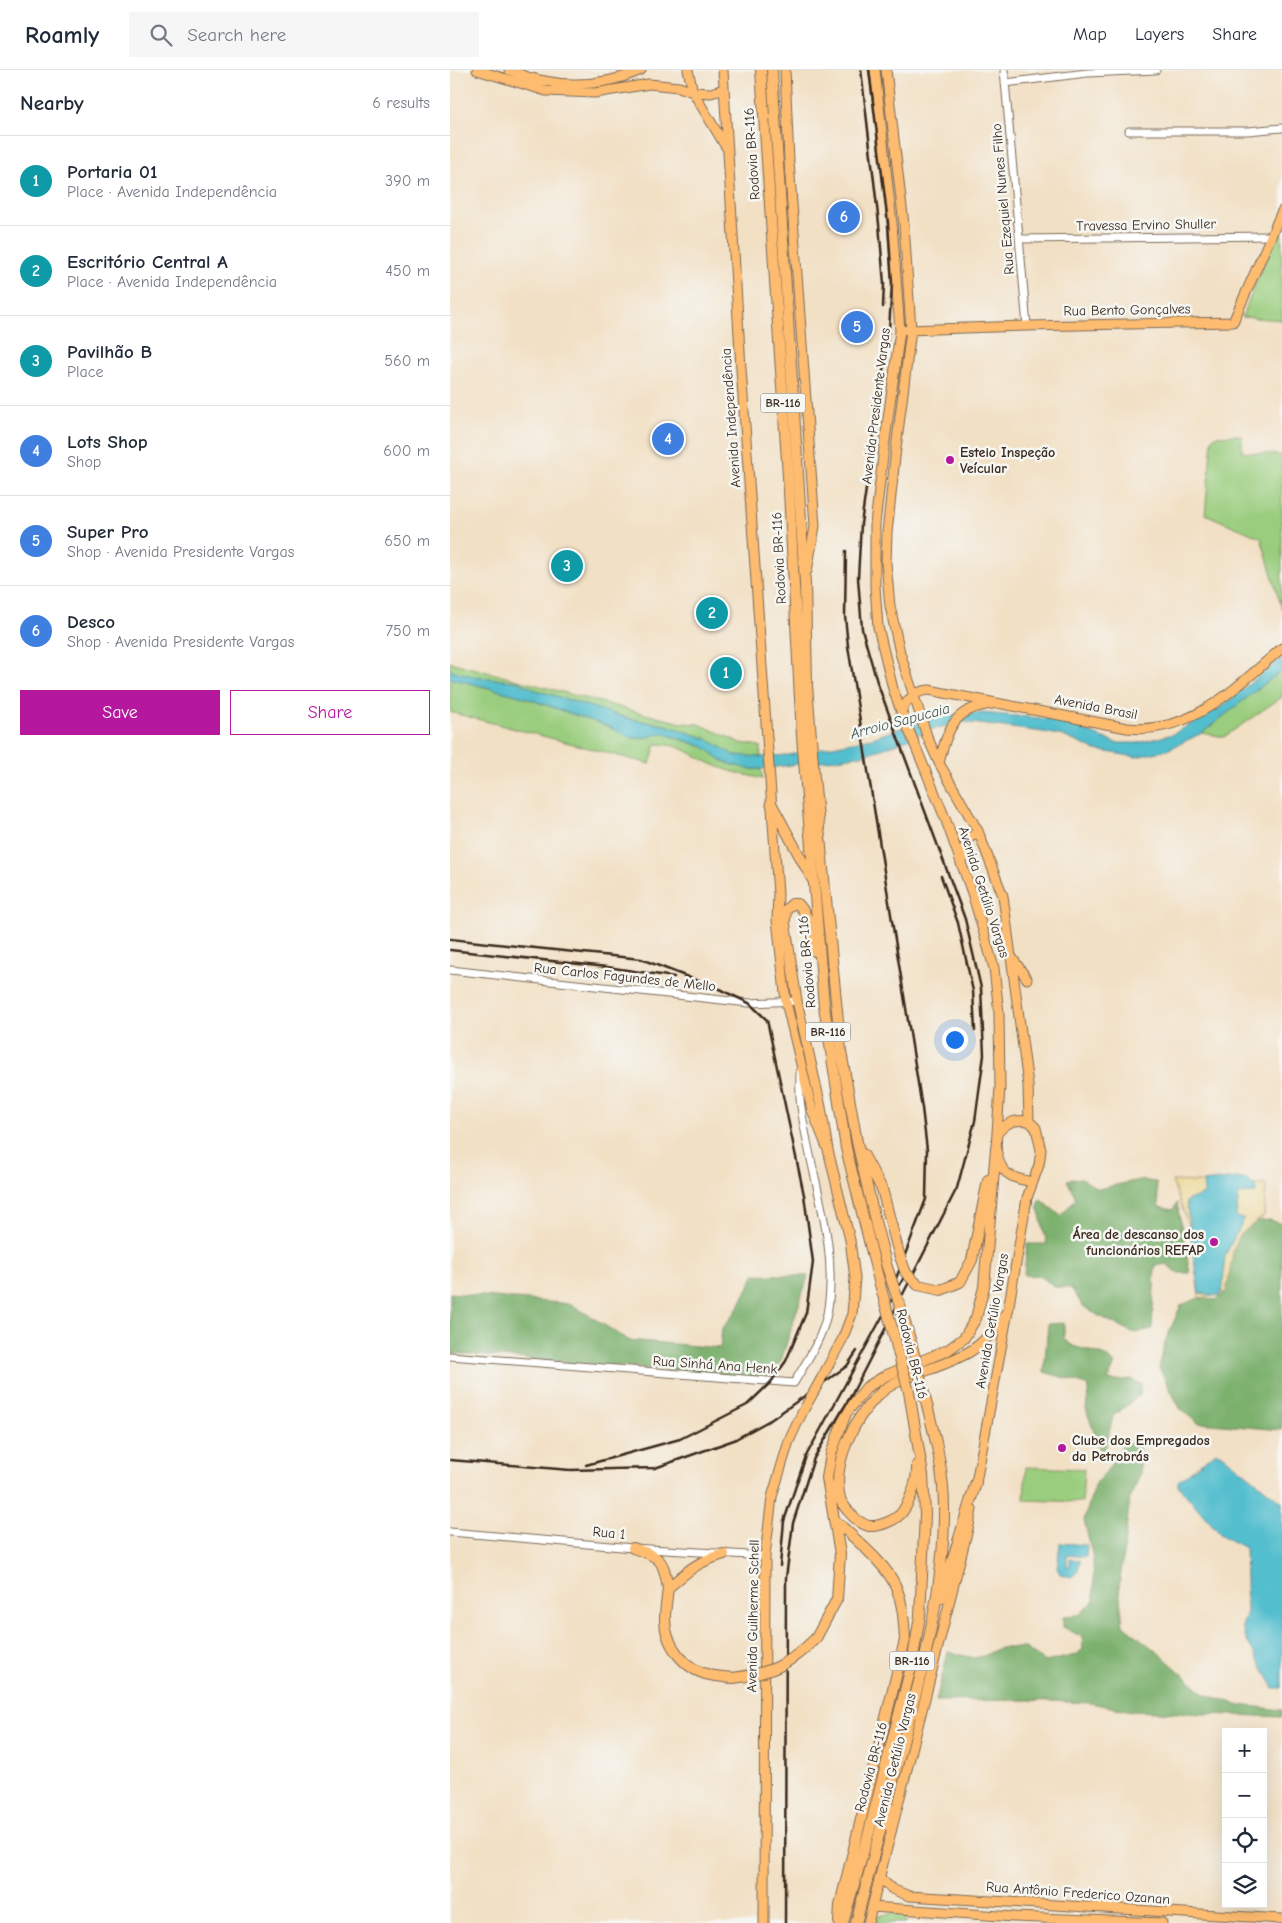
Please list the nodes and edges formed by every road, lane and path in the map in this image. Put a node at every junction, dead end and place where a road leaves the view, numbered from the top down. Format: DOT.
graph roads {
  1 [pos="477,70"];
  2 [pos="509,70"];
  3 [pos="641,70"];
  4 [pos="688,70"];
  5 [pos="723,70"];
  6 [pos="760,70"];
  7 [pos="772,70"];
  8 [pos="785,70"];
  9 [pos="875,70"];
  10 [pos="886,70"];
  11 [pos="1004,70"];
  12 [pos="1156,70"];
  13 [pos="1005,83"];
  14 [pos="724,89"];
  15 [pos="693,92"];
  16 [pos="1282,128"];
  17 [pos="1129,131"];
  18 [pos="894,141"];
  19 [pos="883,142"];
  20 [pos="727,149"];
  21 [pos="1282,211"];
  22 [pos="1272,236"];
  23 [pos="1020,239"];
  24 [pos="1027,326"];
  25 [pos="911,330"];
  26 [pos="900,331"];
  27 [pos="883,454"];
  28 [pos="895,456"];
  29 [pos="804,583"];
  30 [pos="876,606"];
  31 [pos="890,606"];
  32 [pos="1282,648"];
  33 [pos="914,694"];
  34 [pos="1001,703"];
  35 [pos="901,712"];
  36 [pos="806,735"];
  37 [pos="927,736"];
  38 [pos="912,741"];
  39 [pos="939,763"];
  40 [pos="769,764"];
  41 [pos="810,777"];
  42 [pos="771,803"];
  43 [pos="978,830"];
  44 [pos="961,864"];
  45 [pos="815,884"];
  46 [pos="778,894"];
  47 [pos="785,919"];
  48 [pos="1010,955"];
  49 [pos="450,970"];
  50 [pos="1027,979"];
  51 [pos="822,980"];
  52 [pos="797,1001"];
  53 [pos="786,1002"];
  54 [pos="811,1058"];
  55 [pos="800,1060"];
  56 [pos="1029,1122"];
  57 [pos="997,1135"];
  58 [pos="857,1142"];
  59 [pos="996,1148"];
  60 [pos="828,1150"];
  61 [pos="1032,1182"];
  62 [pos="1008,1311"];
  63 [pos="450,1356"];
  64 [pos="915,1431"];
  65 [pos="976,1482"];
  66 [pos="834,1518"];
  67 [pos="450,1532"];
  68 [pos="634,1548"];
  69 [pos="724,1554"];
  70 [pos="765,1556"];
  71 [pos="668,1588"];
  72 [pos="933,1622"];
  73 [pos="887,1801"];
  74 [pos="891,1829"];
  75 [pos="879,1877"];
  76 [pos="872,1907"];
  77 [pos="1282,1919"];
  78 [pos="764,1923"];
  79 [pos="839,1923"];
  80 [pos="843,1923"];
  81 [pos="856,1923"];
  82 [pos="868,1923"];
  83 [pos="1162,1923"];
  1 -- 15 [label="main road"];
  2 -- 3 [label="main road"];
  4 -- 15 [label="main road"];
  5 -- 14 [label="main road, Avenida Independência"];
  6 -- 36 [label="highway, Rodovia BR-116 / BR-116"];
  7 -- 29 [label="highway, Rodovia BR-116 / BR-116"];
  8 -- 29 [label="main road, Rodovia BR-116"];
  9 -- 19 [label="main road, Avenida Presidente Vargas"];
  10 -- 18 [label="main road, Avenida Presidente Vargas"];
  11 -- 13 [label="street, Rua Ezequiel Nunes Filho"];
  12 -- 13 [label="street"];
  13 -- 23 [label="street, Rua Ezequiel Nunes Filho"];
  14 -- 15 [label="main road"];
  14 -- 20 [label="main road, Avenida Independência"];
  15 -- 20 [label="main road"];
  16 -- 17 [label="street"];
  18 -- 19 [label="main road"];
  18 -- 25 [label="main road, Avenida Presidente Vargas"];
  19 -- 26 [label="main road, Avenida Presidente Vargas"];
  20 -- 40 [label="main road, Avenida Independência"];
  21 -- 22 [label="main road, Rua Bento Gonçalves"];
  22 -- 23 [label="street, Travessa Ervino Shuller"];
  22 -- 24 [label="main road, Rua Bento Gonçalves"];
  23 -- 24 [label="street, Rua Ezequiel Nunes Filho"];
  24 -- 25 [label="main road, Rua Bento Gonçalves"];
  25 -- 26 [label="main road, Rua Bento Gonçalves"];
  25 -- 28 [label="main road, Avenida Presidente Vargas"];
  26 -- 27 [label="main road, Avenida Presidente Vargas"];
  27 -- 28 [label="main road"];
  27 -- 30 [label="main road, Avenida Presidente Vargas"];
  28 -- 31 [label="main road, Avenida Presidente Vargas"];
  29 -- 36 [label="highway, Rodovia BR-116 / BR-116"];
  30 -- 31 [label="main road"];
  30 -- 35 [label="main road, Avenida Presidente Vargas"];
  31 -- 33 [label="main road, Avenida Presidente Vargas"];
  32 -- 34 [label="main road, Avenida Brasil"];
  33 -- 34 [label="main road, Avenida Brasil"];
  33 -- 35 [label="main road"];
  33 -- 37 [label="main road, Avenida Presidente Vargas"];
  34 -- 39 [label="main road, Avenida Brasil"];
  35 -- 38 [label="main road, Avenida Presidente Vargas"];
  36 -- 41 [label="highway, Rodovia BR-116 / BR-116"];
  37 -- 39 [label="main road, Avenida Getúlio Vargas"];
  38 -- 44 [label="main road, Avenida Getúlio Vargas"];
  39 -- 43 [label="main road, Avenida Getúlio Vargas"];
  40 -- 42 [label="main road, Avenida Guilherme Schell"];
  41 -- 45 [label="highway, Rodovia BR-116 / BR-116"];
  41 -- 58 [label="highway, Rodovia BR-116 / BR-116"];
  42 -- 45 [label="highway, BR-116"];
  42 -- 46 [label="main road, Avenida Guilherme Schell"];
  43 -- 44 [label="main road"];
  43 -- 48 [label="main road, Avenida Getúlio Vargas"];
  44 -- 57 [label="main road, Avenida Getúlio Vargas"];
  45 -- 51 [label="highway, Rodovia BR-116 / BR-116"];
  46 -- 47 [label="main road, Avenida Guilherme Schell"];
  46 -- 53 [label="main road, Avenida Guilherme Schell"];
  47 -- 51 [label="highway"];
  47 -- 52 [label="main road, Avenida Guilherme Schell"];
  48 -- 50 [label="main road"];
  48 -- 56 [label="main road, Avenida Getúlio Vargas"];
  49 -- 53 [label="street, Rua Carlos Fagundes de Mello"];
  51 -- 64 [label="highway, Rodovia BR-116 / BR-116, bridge"];
  52 -- 53 [label="street, Rua Carlos Fagundes de Mello"];
  52 -- 54 [label="main road, Avenida Guilherme Schell"];
  53 -- 55 [label="main road, Avenida Guilherme Schell"];
  54 -- 55 [label="main road"];
  54 -- 60 [label="main road, Avenida Guilherme Schell"];
  55 -- 60 [label="main road, Avenida Guilherme Schell"];
  55 -- 63 [label="street, Rua Sinhá Ana Henk"];
  56 -- 57 [label="main road"];
  56 -- 61 [label="main road, Avenida Getúlio Vargas"];
  57 -- 59 [label="main road, Avenida Getúlio Vargas"];
  58 -- 59 [label="highway, BR-116, bridge"];
  58 -- 72 [label="highway, Rodovia BR-116 / BR-116, bridge"];
  59 -- 61 [label="main road"];
  59 -- 66 [label="highway"];
  60 -- 70 [label="main road, Avenida Guilherme Schell, bridge"];
  61 -- 62 [label="main road, Avenida Getúlio Vargas"];
  62 -- 64 [label="highway, BR-116"];
  62 -- 65 [label="main road, Avenida Getúlio Vargas"];
  64 -- 80 [label="highway, Rodovia BR-116 / BR-116"];
  65 -- 72 [label="highway, BR-116"];
  65 -- 74 [label="main road, Avenida Getúlio Vargas"];
  66 -- 71 [label="highway, bridge"];
  66 -- 79 [label="highway, BR-116"];
  67 -- 68 [label="street, Rua 1"];
  68 -- 69 [label="street, Rua 1"];
  68 -- 71 [label="highway"];
  69 -- 70 [label="street, Rua 1"];
  69 -- 71 [label="highway"];
  70 -- 78 [label="main road, Avenida Guilherme Schell"];
  72 -- 73 [label="highway, Rodovia BR-116 / BR-116"];
  73 -- 74 [label="highway, BR-116"];
  73 -- 81 [label="highway, Rodovia BR-116 / BR-116"];
  74 -- 75 [label="main road, Avenida Getúlio Vargas"];
  75 -- 76 [label="main road, Avenida Getúlio Vargas"];
  75 -- 77 [label="main road, Rua Antônio Frederico Ozanan"];
  76 -- 82 [label="main road, Avenida Getúlio Vargas"];
  76 -- 83 [label="main road, Rua Antônio Frederico Ozanan"];
}
